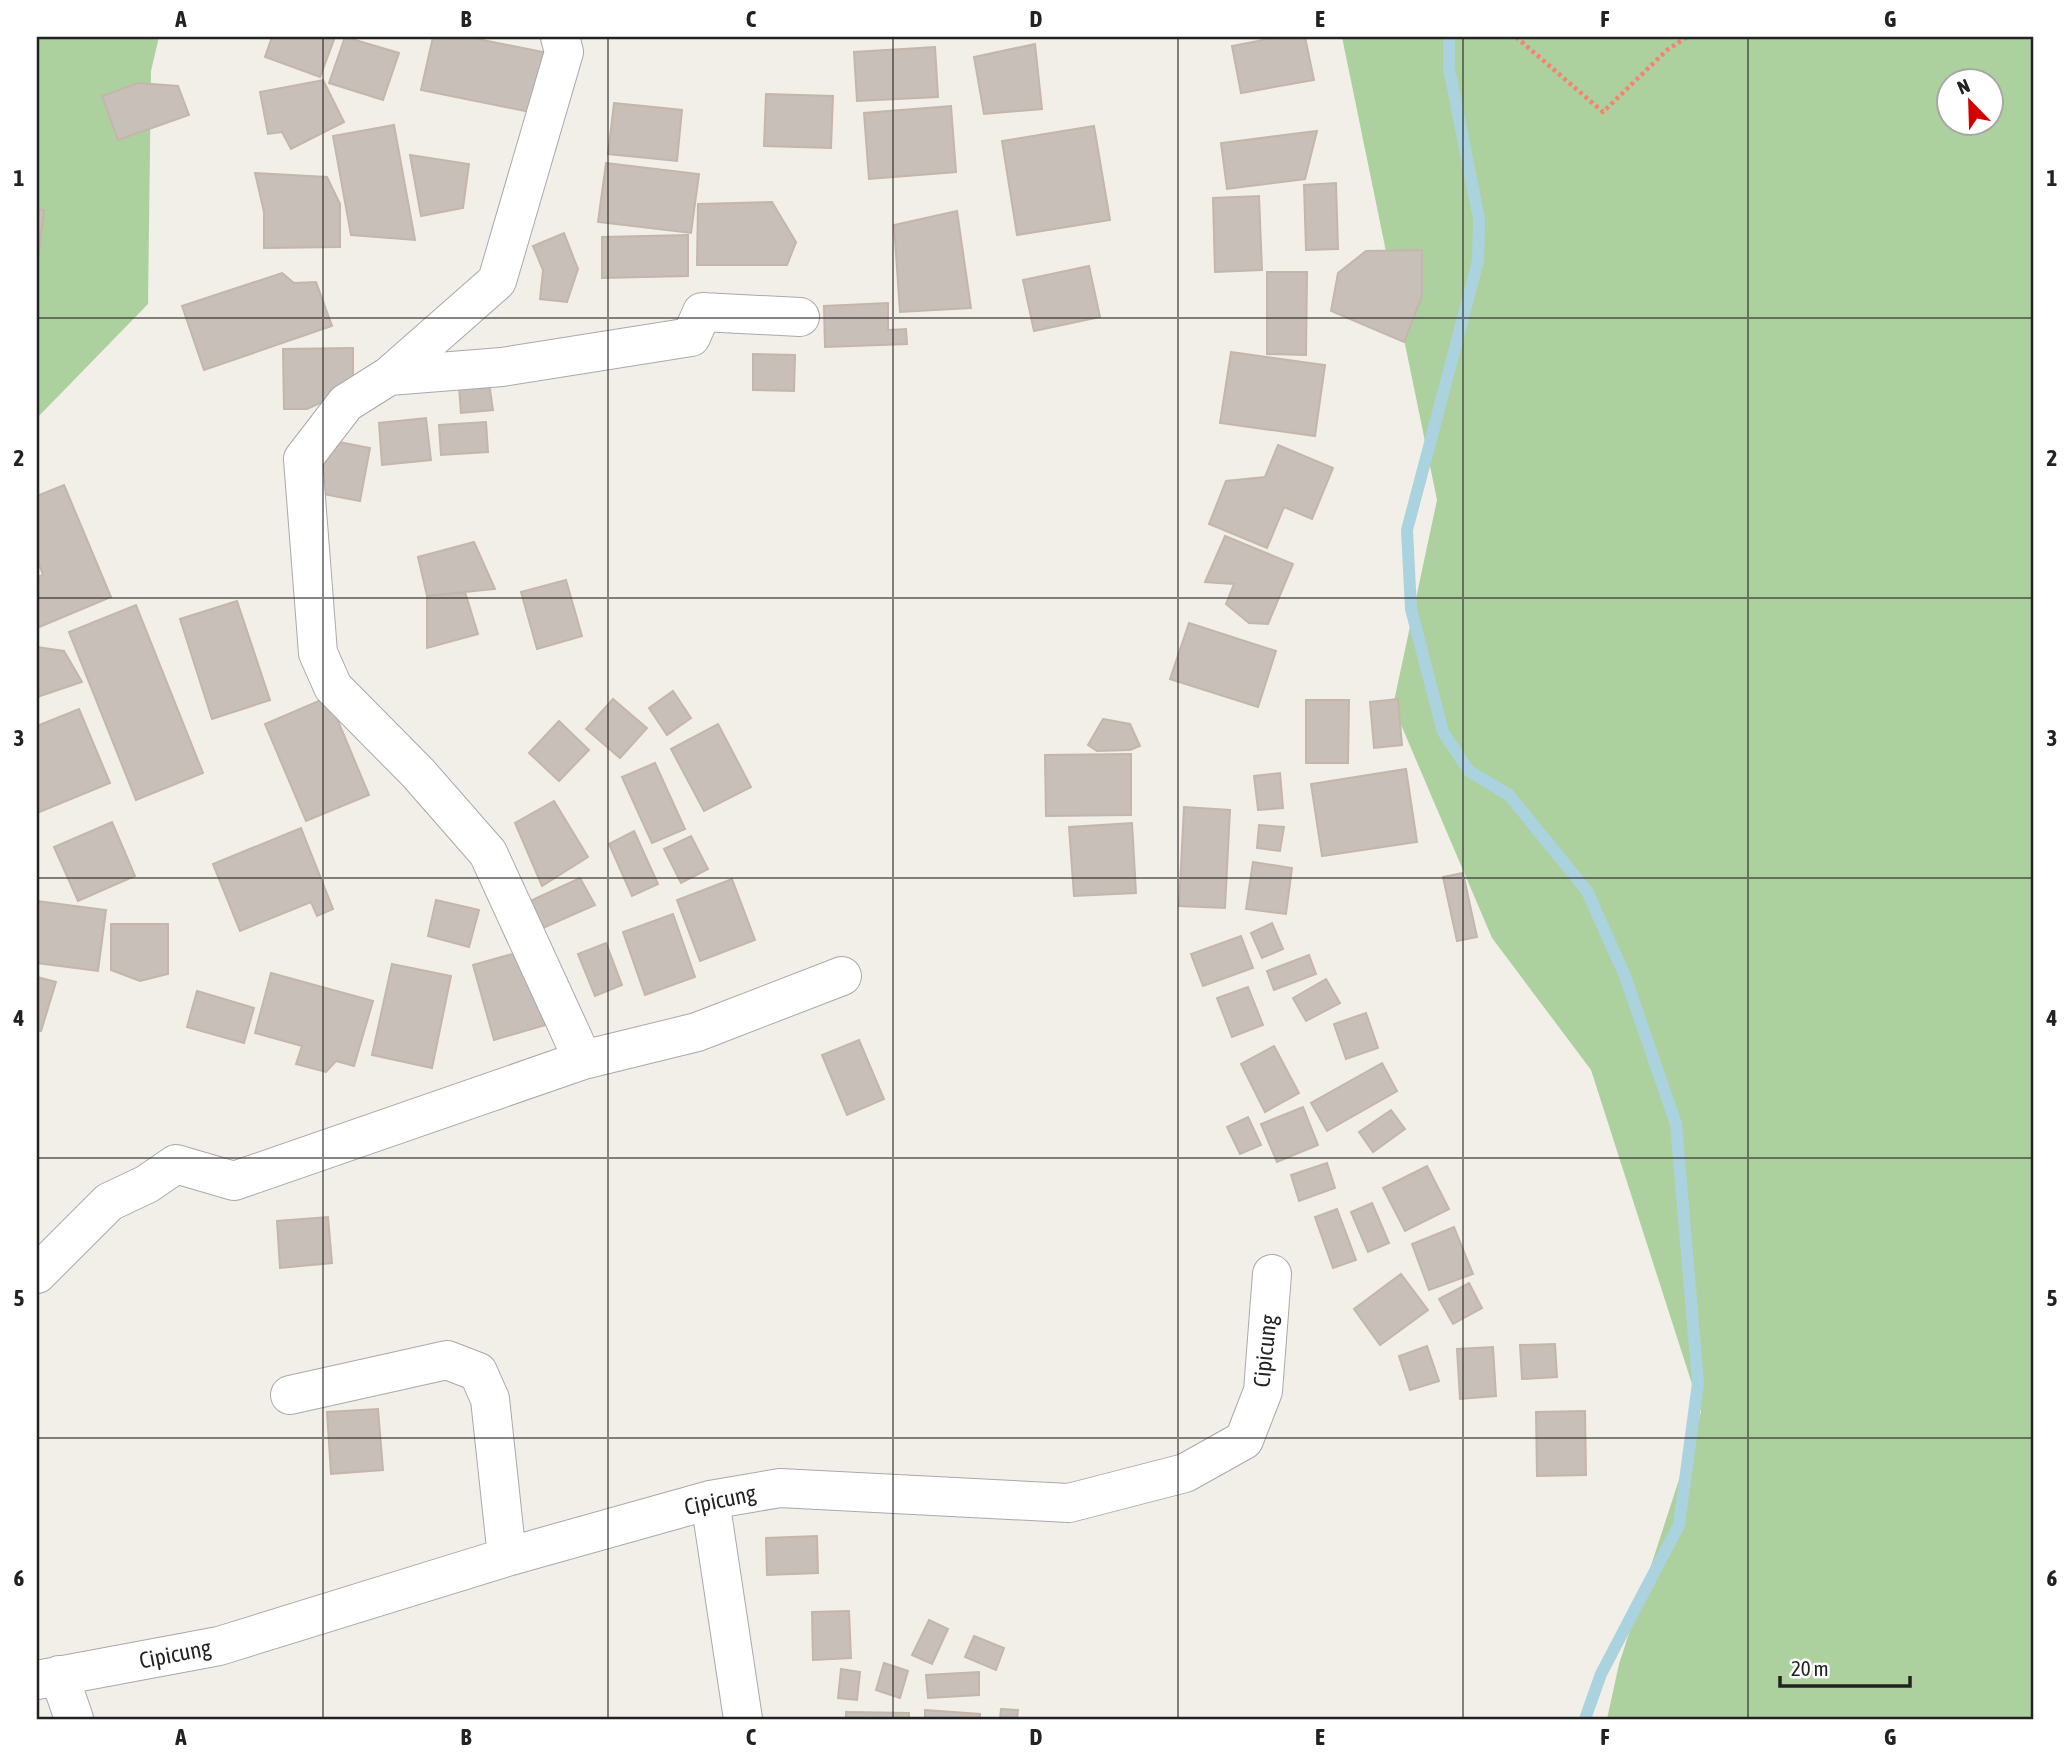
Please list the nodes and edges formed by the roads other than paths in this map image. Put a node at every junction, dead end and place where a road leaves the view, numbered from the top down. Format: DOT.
graph roads {
  1 [pos="560,37"];
  2 [pos="800,317"];
  3 [pos="389,376"];
  4 [pos="842,976"];
  5 [pos="583,1060"];
  6 [pos="37,1274"];
  7 [pos="1272,1274"];
  8 [pos="290,1395"];
  9 [pos="710,1500"];
  10 [pos="507,1557"];
  11 [pos="48,1677"];
  12 [pos="74,1719"];
  13 [pos="743,1719"];
  1 -- 3 [label="street"];
  2 -- 3 [label="street"];
  3 -- 5 [label="street"];
  4 -- 5 [label="street"];
  5 -- 6 [label="street"];
  7 -- 9 [label="street, Cipicung"];
  8 -- 10 [label="street"];
  9 -- 10 [label="street, Cipicung"];
  9 -- 13 [label="street"];
  10 -- 11 [label="street, Cipicung"];
  11 -- 12 [label="street"];
}
